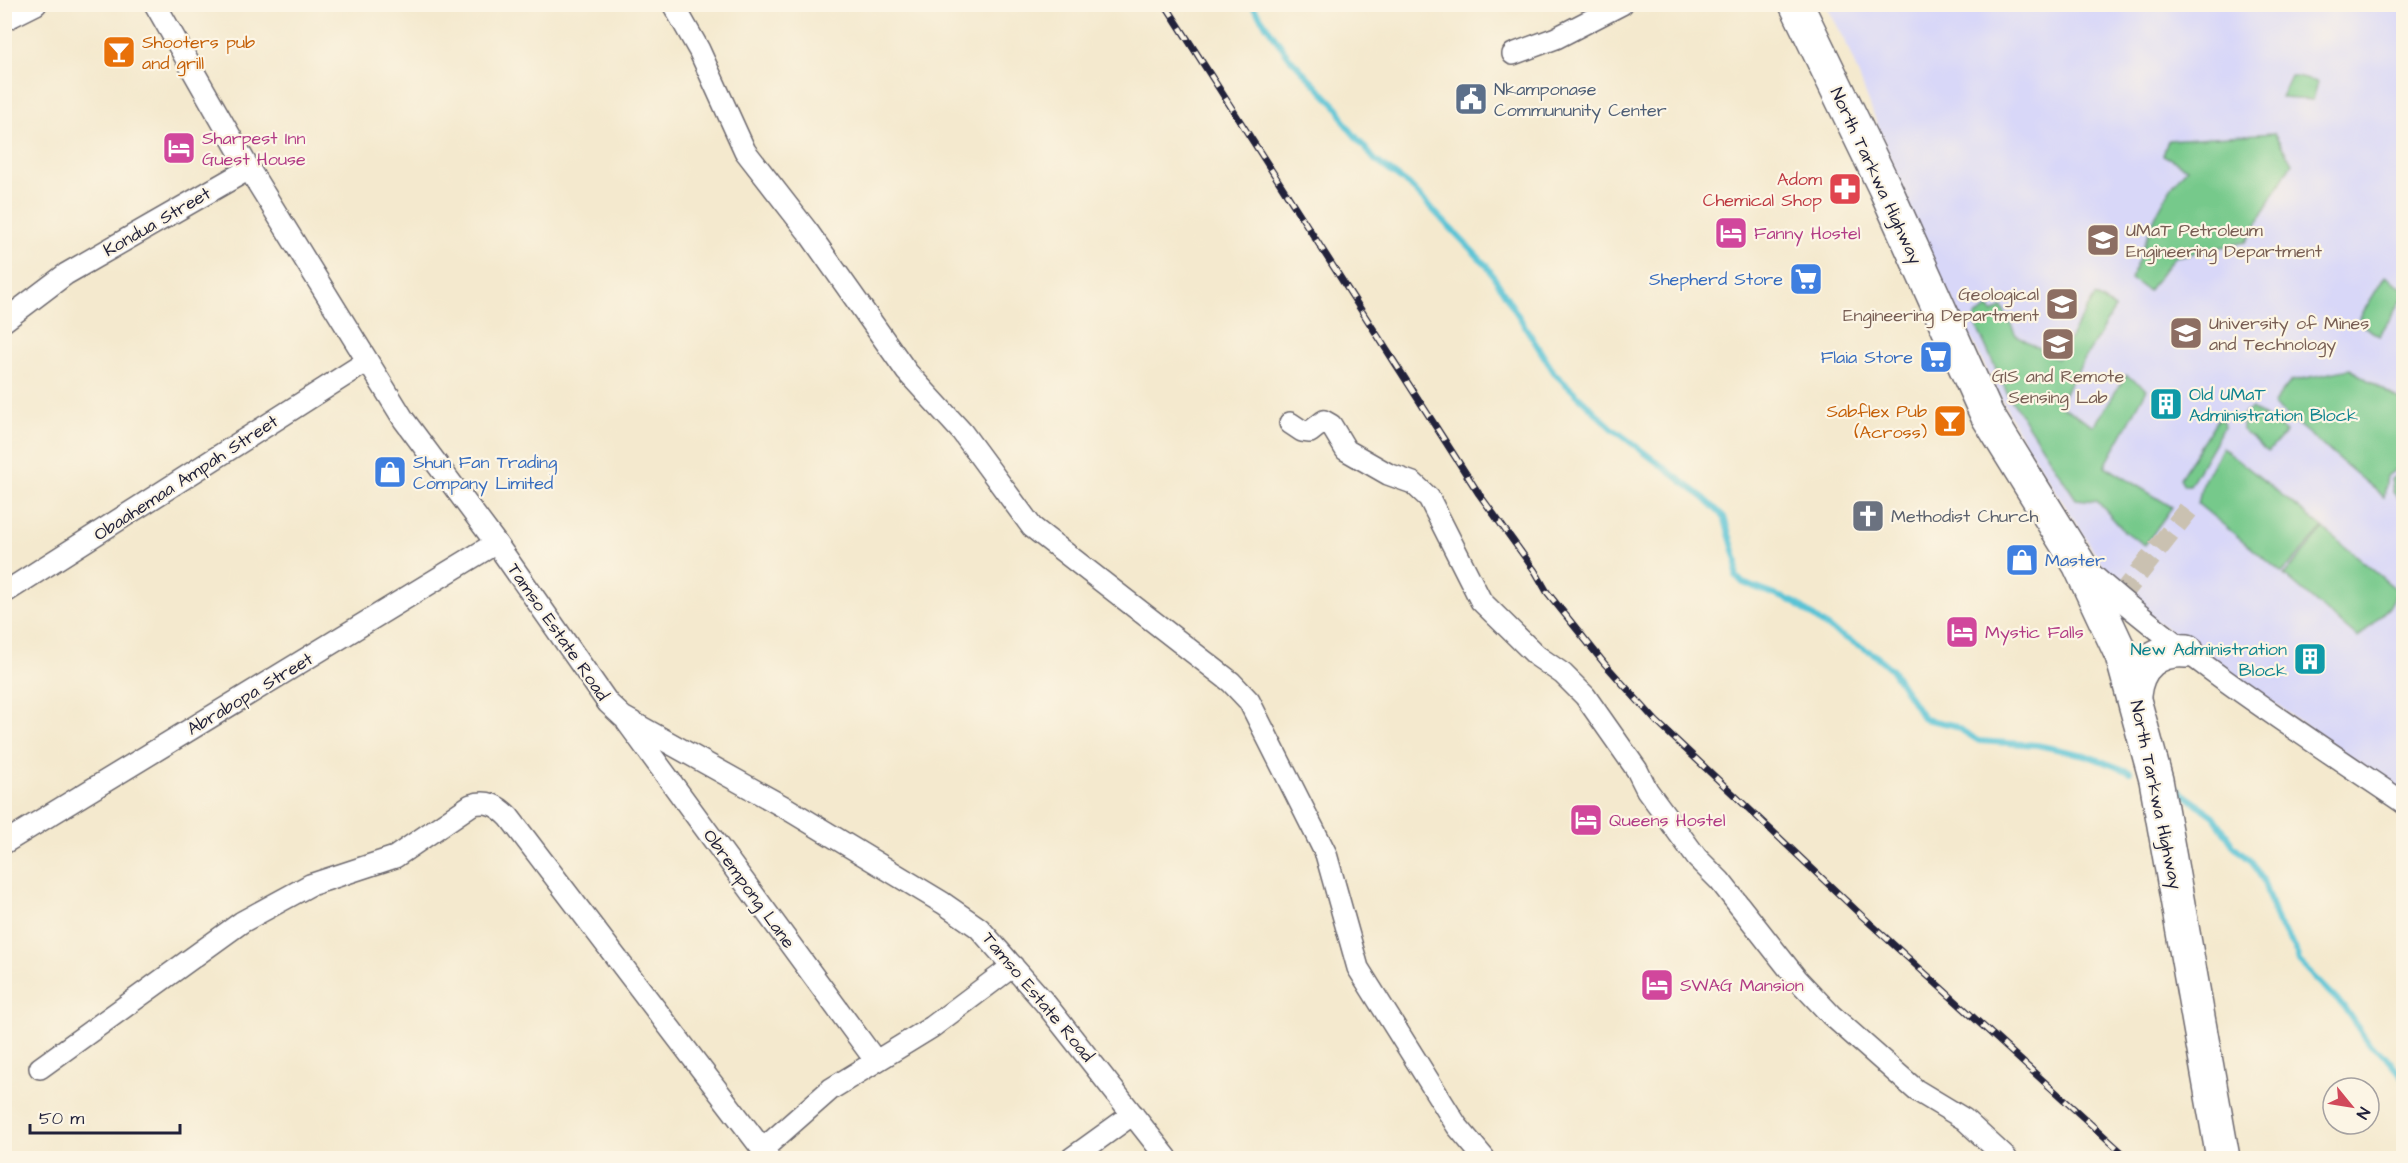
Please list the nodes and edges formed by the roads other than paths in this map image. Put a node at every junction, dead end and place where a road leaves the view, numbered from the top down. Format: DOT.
graph roads {
  1 [pos="36,4"];
  2 [pos="155,4"];
  3 [pos="673,4"];
  4 [pos="1796,4"];
  5 [pos="1621,5"];
  6 [pos="4,20"];
  7 [pos="1513,54"];
  8 [pos="249,169"];
  9 [pos="4,321"];
  10 [pos="366,362"];
  11 [pos="1290,423"];
  12 [pos="495,543"];
  13 [pos="2079,564"];
  14 [pos="4,593"];
  15 [pos="2187,651"];
  16 [pos="2134,695"];
  17 [pos="623,717"];
  18 [pos="2403,802"];
  19 [pos="4,843"];
  20 [pos="1013,966"];
  21 [pos="875,1060"];
  22 [pos="40,1068"];
  23 [pos="1133,1114"];
  24 [pos="766,1154"];
  25 [pos="1072,1158"];
  26 [pos="1167,1158"];
  27 [pos="1484,1158"];
  28 [pos="2006,1158"];
  29 [pos="2223,1158"];
  1 -- 6 [label="street"];
  2 -- 8 [label="street, Tamso Estate Road"];
  3 -- 27 [label="street"];
  4 -- 13 [label="main road, North Tarkwa Highway"];
  5 -- 7 [label="street"];
  8 -- 9 [label="street, Kondua Street"];
  8 -- 10 [label="street, Tamso Estate Road"];
  10 -- 12 [label="street, Tamso Estate Road"];
  10 -- 14 [label="street, Obaahemaa Ampah Street"];
  11 -- 28 [label="street"];
  12 -- 17 [label="street, Tamso Estate Road"];
  12 -- 19 [label="street, Abrabopa Street"];
  13 -- 15 [label="street"];
  13 -- 16 [label="main road, North Tarkwa Highway"];
  15 -- 16 [label="main road"];
  15 -- 18 [label="street"];
  16 -- 29 [label="main road, North Tarkwa Highway"];
  17 -- 20 [label="street, Tamso Estate Road"];
  17 -- 21 [label="street, Obrempong Lane"];
  20 -- 21 [label="street"];
  20 -- 23 [label="street, Tamso Estate Road"];
  21 -- 24 [label="street"];
  22 -- 24 [label="street"];
  23 -- 25 [label="street"];
  23 -- 26 [label="street, Tamso Estate Road"];
}
